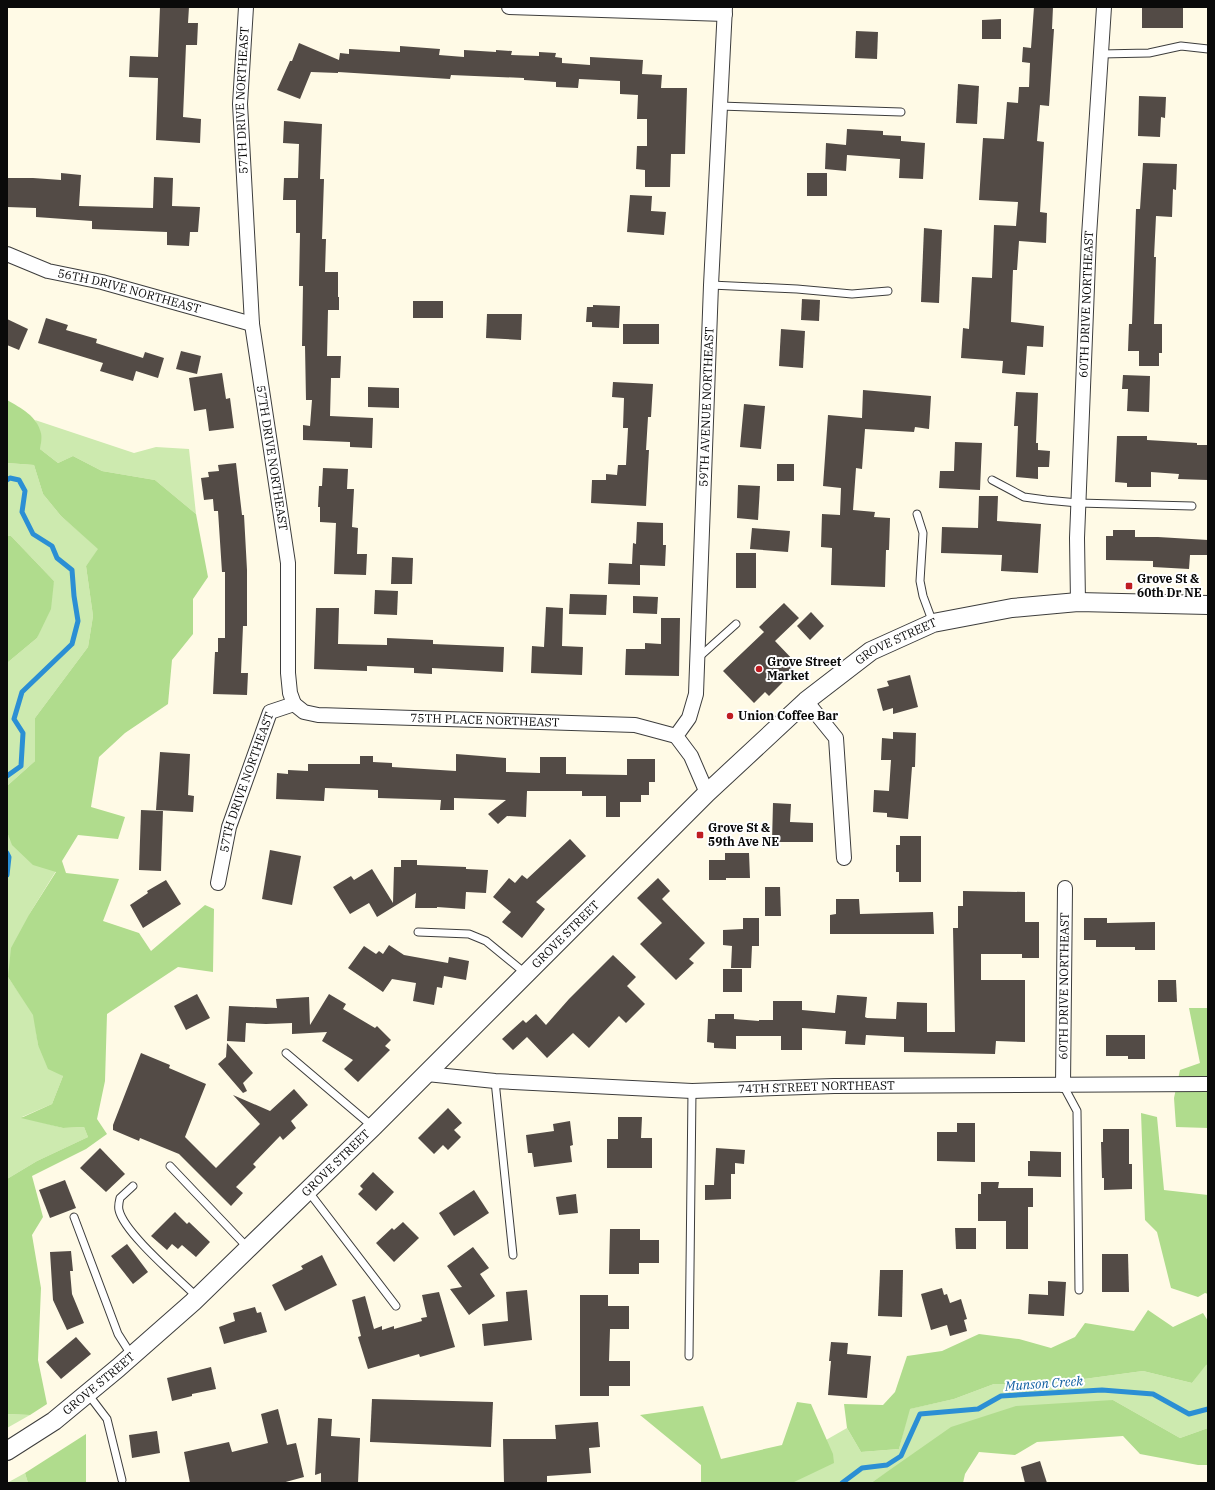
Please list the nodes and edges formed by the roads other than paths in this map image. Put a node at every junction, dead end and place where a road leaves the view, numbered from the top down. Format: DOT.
graph roads {
  1 [pos="246,7"];
  2 [pos="509,7"];
  3 [pos="1104,7"];
  4 [pos="725,11"];
  5 [pos="1208,49"];
  6 [pos="1101,54"];
  7 [pos="720,106"];
  8 [pos="901,112"];
  9 [pos="7,254"];
  10 [pos="711,285"];
  11 [pos="888,291"];
  12 [pos="252,324"];
  13 [pos="992,480"];
  14 [pos="1078,503"];
  15 [pos="1192,506"];
  16 [pos="917,514"];
  17 [pos="1078,602"];
  18 [pos="1208,605"];
  19 [pos="933,623"];
  20 [pos="736,624"];
  21 [pos="697,660"];
  22 [pos="806,701"];
  23 [pos="294,704"];
  24 [pos="676,736"];
  25 [pos="707,793"];
  26 [pos="844,858"];
  27 [pos="218,883"];
  28 [pos="1065,888"];
  29 [pos="418,932"];
  30 [pos="527,974"];
  31 [pos="286,1053"];
  32 [pos="427,1074"];
  33 [pos="495,1081"];
  34 [pos="1207,1084"];
  35 [pos="1063,1085"];
  36 [pos="692,1091"];
  37 [pos="373,1127"];
  38 [pos="170,1166"];
  39 [pos="133,1186"];
  40 [pos="308,1190"];
  41 [pos="74,1218"];
  42 [pos="248,1248"];
  43 [pos="512,1255"];
  44 [pos="1079,1290"];
  45 [pos="198,1297"];
  46 [pos="396,1306"];
  47 [pos="133,1356"];
  48 [pos="689,1356"];
  49 [pos="88,1394"];
  50 [pos="7,1450"];
  51 [pos="122,1480"];
  1 -- 12 [label="street, 57TH DRIVE NORTHEAST"];
  2 -- 4 [label="street"];
  3 -- 6 [label="street, 60TH DRIVE NORTHEAST"];
  4 -- 7 [label="street, 59TH AVENUE NORTHEAST"];
  5 -- 6 [label="lane"];
  6 -- 14 [label="street, 60TH DRIVE NORTHEAST"];
  7 -- 8 [label="lane"];
  7 -- 10 [label="street, 59TH AVENUE NORTHEAST"];
  9 -- 12 [label="street, 56TH DRIVE NORTHEAST"];
  10 -- 11 [label="lane"];
  10 -- 21 [label="street, 59TH AVENUE NORTHEAST"];
  12 -- 23 [label="street, 57TH DRIVE NORTHEAST"];
  13 -- 14 [label="lane"];
  14 -- 15 [label="lane"];
  14 -- 17 [label="street, 60TH DRIVE NORTHEAST"];
  16 -- 19 [label="lane"];
  17 -- 18 [label="street, GROVE STREET"];
  17 -- 19 [label="street, GROVE STREET"];
  19 -- 22 [label="street, GROVE STREET"];
  20 -- 21 [label="lane"];
  21 -- 24 [label="street, 59TH AVENUE NORTHEAST"];
  22 -- 25 [label="street, GROVE STREET"];
  22 -- 26 [label="street"];
  23 -- 24 [label="street, 75TH PLACE NORTHEAST"];
  23 -- 27 [label="street, 57TH DRIVE NORTHEAST"];
  24 -- 25 [label="street"];
  25 -- 30 [label="street, GROVE STREET"];
  28 -- 35 [label="street, 60TH DRIVE NORTHEAST"];
  29 -- 30 [label="lane"];
  30 -- 32 [label="street, GROVE STREET"];
  31 -- 37 [label="lane"];
  32 -- 33 [label="street, 74TH STREET NORTHEAST"];
  32 -- 37 [label="street, GROVE STREET"];
  33 -- 36 [label="street, 74TH STREET NORTHEAST"];
  33 -- 43 [label="lane"];
  34 -- 35 [label="street, 74TH STREET NORTHEAST"];
  35 -- 36 [label="street, 74TH STREET NORTHEAST"];
  35 -- 44 [label="lane"];
  36 -- 48 [label="lane"];
  37 -- 40 [label="street, GROVE STREET"];
  38 -- 42 [label="lane"];
  39 -- 45 [label="lane"];
  40 -- 42 [label="street, GROVE STREET"];
  40 -- 46 [label="lane"];
  41 -- 47 [label="lane"];
  42 -- 45 [label="street, GROVE STREET"];
  45 -- 47 [label="street, GROVE STREET"];
  47 -- 49 [label="street, GROVE STREET"];
  49 -- 50 [label="street, GROVE STREET"];
  49 -- 51 [label="lane"];
}
